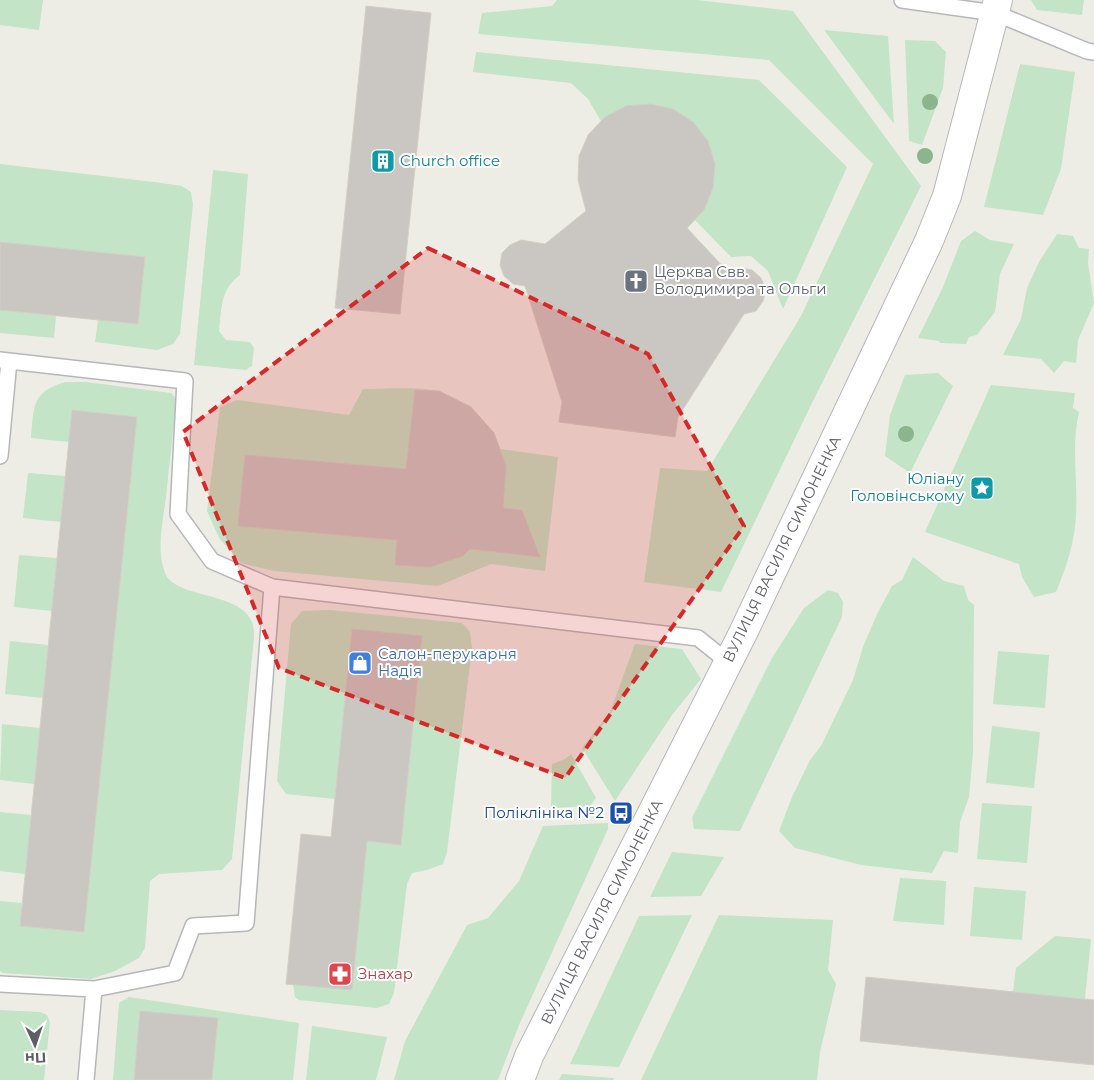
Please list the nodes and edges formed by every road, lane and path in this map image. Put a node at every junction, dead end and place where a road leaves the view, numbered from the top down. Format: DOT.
graph roads {
  1 [pos="902,0"];
  2 [pos="996,6"];
  3 [pos="1094,52"];
  4 [pos="5,361"];
  5 [pos="0,456"];
  6 [pos="272,587"];
  7 [pos="728,662"];
  8 [pos="0,984"];
  9 [pos="94,989"];
  10 [pos="86,1080"];
  11 [pos="520,1080"];
  1 -- 2 [label="lane"];
  2 -- 3 [label="lane"];
  2 -- 7 [label="street, ВУЛИЦЯ ВАСИЛЯ СИМОНЕНКА"];
  4 -- 5 [label="lane"];
  4 -- 6 [label="lane"];
  6 -- 7 [label="lane"];
  6 -- 9 [label="lane"];
  7 -- 11 [label="street, ВУЛИЦЯ ВАСИЛЯ СИМОНЕНКА"];
  8 -- 9 [label="lane"];
  9 -- 10 [label="lane"];
}
